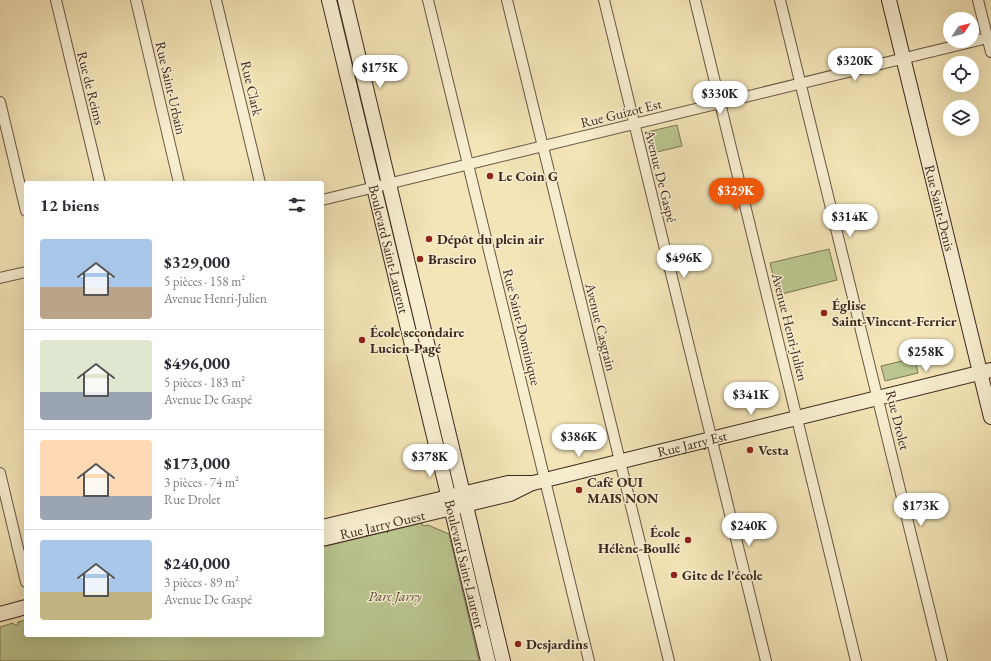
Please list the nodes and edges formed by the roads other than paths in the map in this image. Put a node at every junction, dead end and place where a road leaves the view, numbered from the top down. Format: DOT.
graph roads {
  1 [pos="56,0"];
  2 [pos="136,0"];
  3 [pos="216,0"];
  4 [pos="329,0"];
  5 [pos="345,0"];
  6 [pos="428,0"];
  7 [pos="507,0"];
  8 [pos="604,0"];
  9 [pos="695,0"];
  10 [pos="780,0"];
  11 [pos="889,0"];
  12 [pos="978,0"];
  13 [pos="989,38"];
  14 [pos="991,52"];
  15 [pos="904,58"];
  16 [pos="801,84"];
  17 [pos="0,102"];
  18 [pos="720,103"];
  19 [pos="634,124"];
  20 [pos="543,147"];
  21 [pos="468,165"];
  22 [pos="100,181"];
  23 [pos="179,181"];
  24 [pos="260,181"];
  25 [pos="389,184"];
  26 [pos="374,188"];
  27 [pos="324,200"];
  28 [pos="24,203"];
  29 [pos="24,272"];
  30 [pos="0,278"];
  31 [pos="986,371"];
  32 [pos="878,398"];
  33 [pos="991,417"];
  34 [pos="798,418"];
  35 [pos="711,439"];
  36 [pos="620,461"];
  37 [pos="0,473"];
  38 [pos="539,481"];
  39 [pos="465,499"];
  40 [pos="450,502"];
  41 [pos="324,527"];
  42 [pos="324,538"];
  43 [pos="24,574"];
  44 [pos="24,608"];
  45 [pos="0,614"];
  46 [pos="488,661"];
  47 [pos="503,661"];
  48 [pos="589,661"];
  49 [pos="669,661"];
  50 [pos="766,661"];
  51 [pos="856,661"];
  52 [pos="942,661"];
  1 -- 22 [label="street, Rue de Reims"];
  2 -- 23 [label="street, Rue Saint-Urbain"];
  3 -- 24 [label="street, Rue Clark"];
  4 -- 26 [label="main road, Boulevard Saint-Laurent"];
  5 -- 25 [label="main road, Boulevard Saint-Laurent"];
  6 -- 21 [label="street, Rue Saint-Dominique"];
  7 -- 20 [label="street, Avenue Casgrain"];
  8 -- 19 [label="street, Avenue De Gaspé"];
  9 -- 18 [label="street, Avenue Henri-Julien"];
  10 -- 16 [label="street, Rue Drolet"];
  11 -- 15 [label="main road, Rue Saint-Denis"];
  12 -- 13 [label="street"];
  13 -- 14 [label="street"];
  13 -- 15 [label="street, Rue Guizot Est"];
  15 -- 16 [label="street, Rue Guizot Est"];
  15 -- 31 [label="main road, Rue Saint-Denis"];
  16 -- 18 [label="street, Rue Guizot Est"];
  16 -- 32 [label="street, Rue Drolet"];
  17 -- 28 [label="street"];
  18 -- 19 [label="street, Rue Guizot Est"];
  18 -- 34 [label="street, Avenue Henri-Julien"];
  19 -- 20 [label="street, Rue Guizot Est"];
  19 -- 35 [label="street, Avenue De Gaspé"];
  20 -- 21 [label="street, Rue Guizot Est"];
  20 -- 36 [label="street, Avenue Casgrain"];
  21 -- 25 [label="street, Rue Guizot Est"];
  21 -- 38 [label="street, Rue Saint-Dominique"];
  25 -- 26 [label="street, Rue Guizot Est"];
  25 -- 39 [label="main road, Boulevard Saint-Laurent"];
  26 -- 27 [label="street, Rue Guizot Est"];
  26 -- 40 [label="main road, Boulevard Saint-Laurent"];
  29 -- 30 [label="street"];
  31 -- 32 [label="main road, Rue Jarry Est"];
  31 -- 33 [label="main road, Rue Saint-Denis"];
  32 -- 34 [label="main road, Rue Jarry Est"];
  32 -- 52 [label="street, Rue Drolet"];
  34 -- 35 [label="main road, Rue Jarry Est"];
  34 -- 51 [label="street, Avenue Henri-Julien"];
  35 -- 36 [label="main road, Rue Jarry Est"];
  35 -- 50 [label="street, Avenue De Gaspé"];
  36 -- 38 [label="main road, Rue Jarry Est"];
  36 -- 49 [label="street, Avenue Casgrain"];
  37 -- 43 [label="street"];
  38 -- 39 [label="main road, Rue Jarry Est"];
  38 -- 48 [label="street, Rue Saint-Dominique"];
  39 -- 40 [label="main road, Rue Jarry Ouest"];
  39 -- 47 [label="main road, Boulevard Saint-Laurent"];
  40 -- 41 [label="main road, Rue Jarry Ouest"];
  40 -- 42 [label="main road, Rue Jarry Ouest"];
  40 -- 46 [label="main road, Boulevard Saint-Laurent"];
  44 -- 45 [label="main road"];
}
